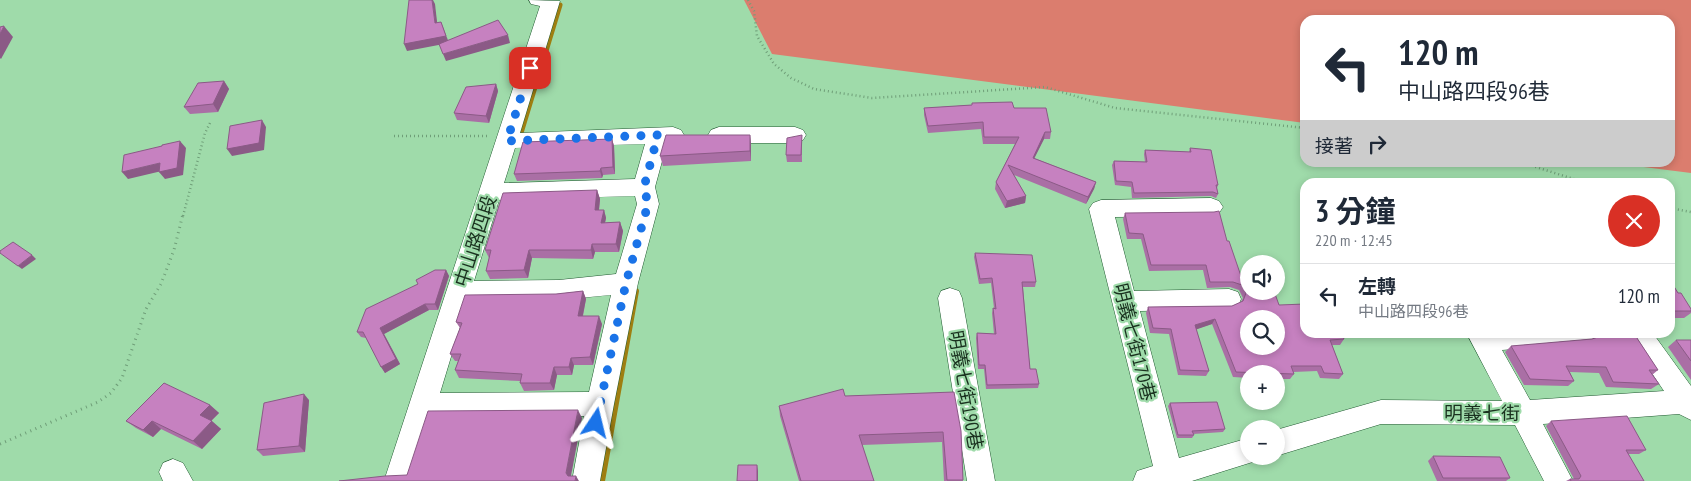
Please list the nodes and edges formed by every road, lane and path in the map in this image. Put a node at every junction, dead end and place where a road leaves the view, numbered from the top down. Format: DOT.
graph roads {
  1 [pos="748,0"];
  2 [pos="545,1"];
  3 [pos="210,123"];
  4 [pos="1300,127"];
  5 [pos="658,135"];
  6 [pos="795,135"];
  7 [pos="394,136"];
  8 [pos="508,138"];
  9 [pos="1536,167"];
  10 [pos="1570,178"];
  11 [pos="644,187"];
  12 [pos="490,192"];
  13 [pos="1212,207"];
  14 [pos="1675,209"];
  15 [pos="1691,212"];
  16 [pos="626,283"];
  17 [pos="459,291"];
  18 [pos="950,298"];
  19 [pos="1229,298"];
  20 [pos="1125,301"];
  21 [pos="1483,338"];
  22 [pos="1641,338"];
  23 [pos="1689,403"];
  24 [pos="600,404"];
  25 [pos="422,405"];
  26 [pos="1524,413"];
  27 [pos="1285,440"];
  28 [pos="0,444"];
  29 [pos="1240,454"];
  30 [pos="1158,478"];
  31 [pos="398,481"];
  32 [pos="586,481"];
  33 [pos="981,481"];
  34 [pos="1559,481"];
  1 -- 4 [label="path"];
  2 -- 8 [label="street, 中山路四段"];
  3 -- 28 [label="path"];
  5 -- 6 [label="street"];
  5 -- 8 [label="street"];
  5 -- 11 [label="street"];
  7 -- 8 [label="path"];
  8 -- 12 [label="street, 中山路四段"];
  9 -- 10 [label="path"];
  11 -- 12 [label="street"];
  11 -- 16 [label="street"];
  12 -- 17 [label="street, 中山路四段"];
  13 -- 20 [label="street, 明義七街170巷"];
  14 -- 15 [label="path"];
  16 -- 17 [label="street"];
  16 -- 24 [label="street"];
  17 -- 25 [label="street, 中山路四段"];
  18 -- 33 [label="street, 明義七街190巷"];
  19 -- 20 [label="street"];
  20 -- 30 [label="street, 明義七街170巷"];
  21 -- 26 [label="street"];
  22 -- 23 [label="street"];
  23 -- 26 [label="street, 明義七街"];
  24 -- 25 [label="street"];
  24 -- 32 [label="street"];
  25 -- 31 [label="street, 中山路四段"];
  26 -- 27 [label="street, 明義七街"];
  26 -- 34 [label="street"];
  29 -- 30 [label="street"];
}
